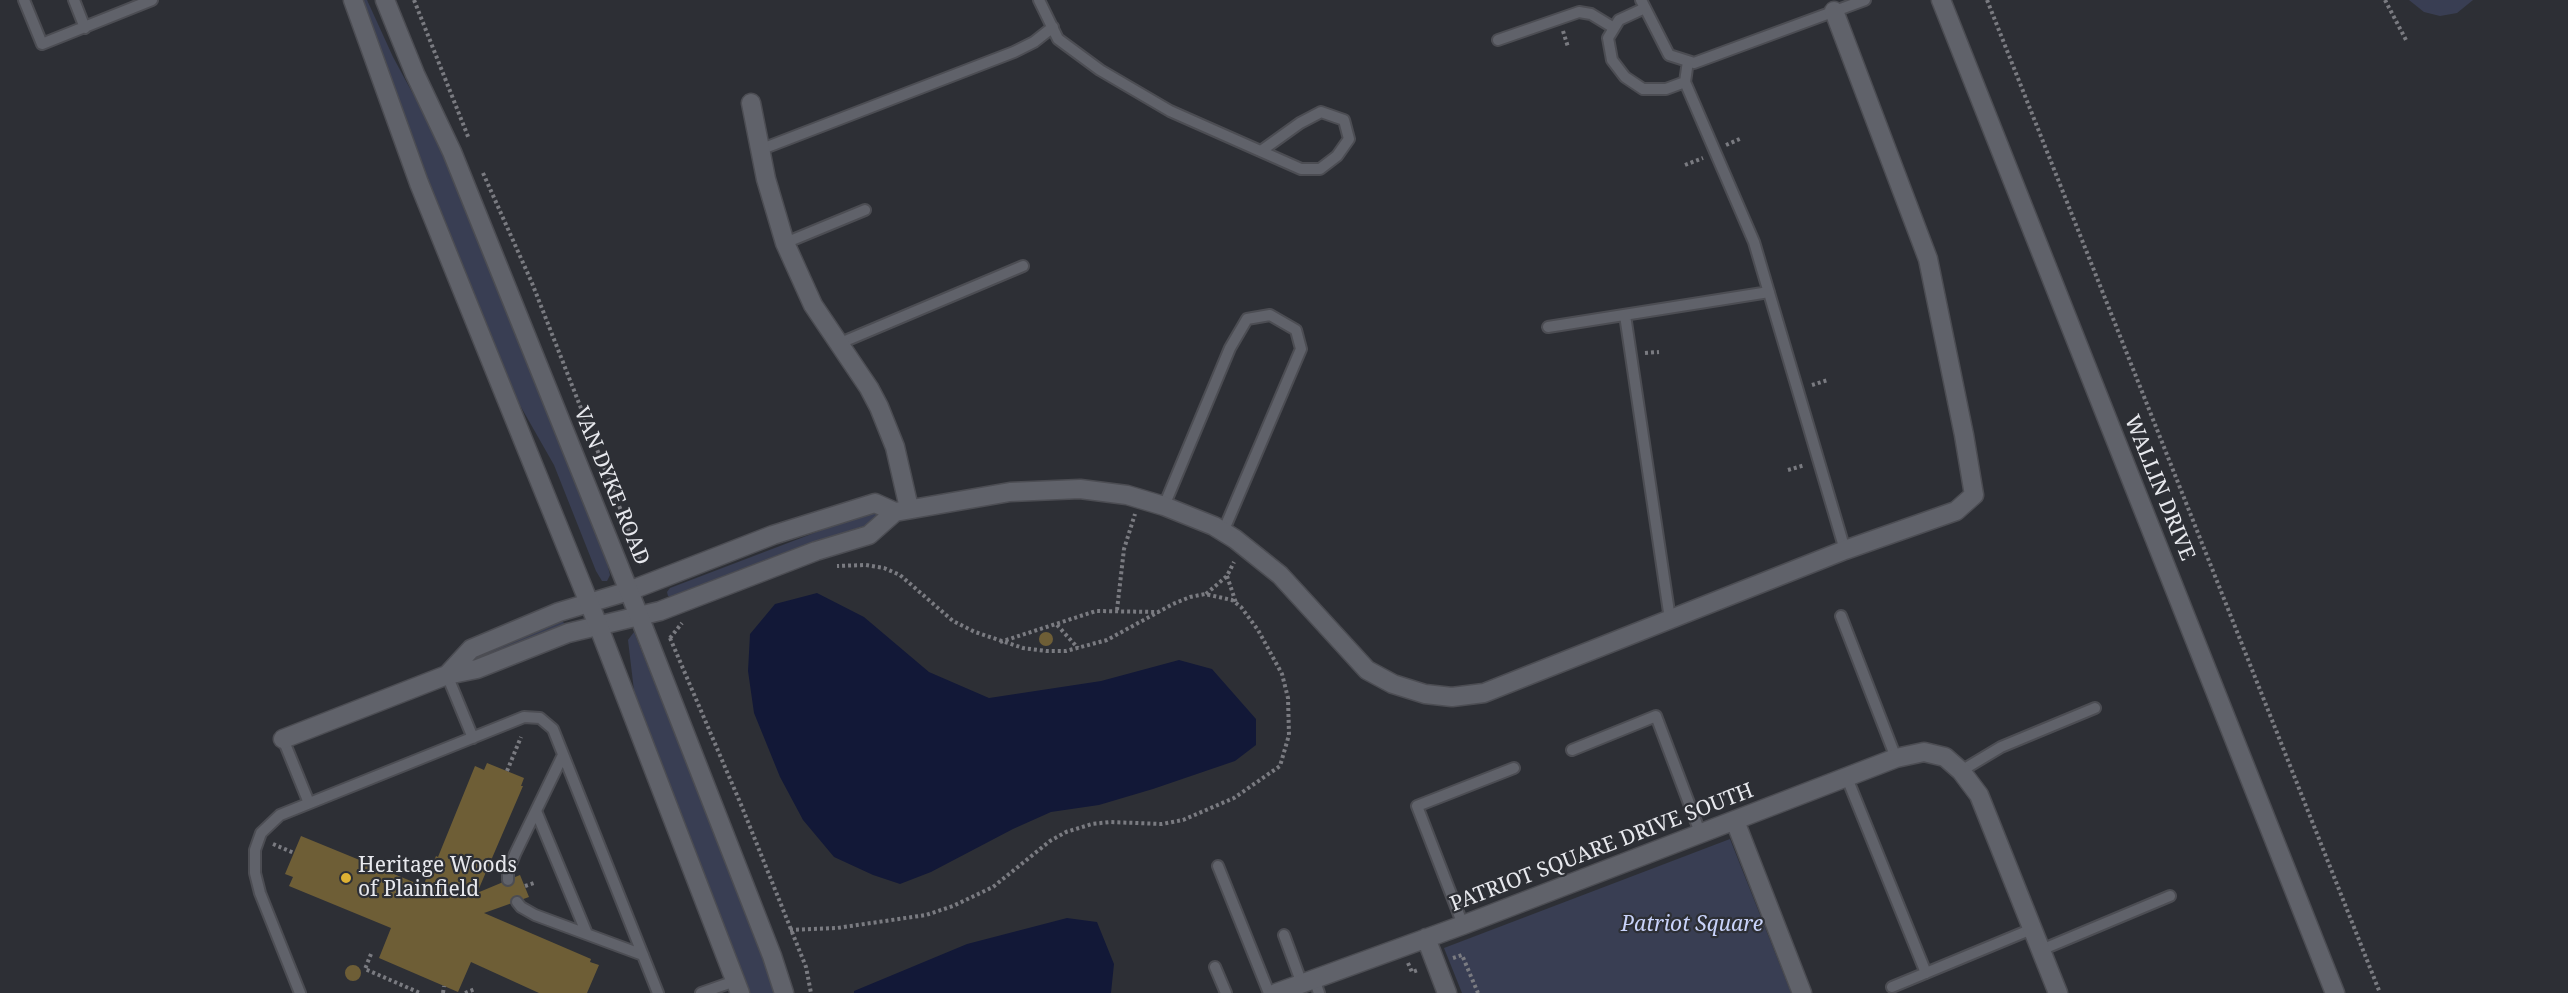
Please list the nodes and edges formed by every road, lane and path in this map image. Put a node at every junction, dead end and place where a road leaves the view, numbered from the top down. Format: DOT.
graph roads {
  1 [pos="24,0"];
  2 [pos="74,0"];
  3 [pos="353,0"];
  4 [pos="385,0"];
  5 [pos="414,0"];
  6 [pos="1039,0"];
  7 [pos="1865,0"];
  8 [pos="1941,0"];
  9 [pos="1988,0"];
  10 [pos="2385,0"];
  11 [pos="147,1"];
  12 [pos="1643,4"];
  13 [pos="1832,6"];
  14 [pos="1053,27"];
  15 [pos="85,28"];
  16 [pos="1614,28"];
  17 [pos="1562,30"];
  18 [pos="1498,40"];
  19 [pos="2406,40"];
  20 [pos="1568,47"];
  21 [pos="1688,61"];
  22 [pos="1684,82"];
  23 [pos="750,103"];
  24 [pos="1742,138"];
  25 [pos="1724,145"];
  26 [pos="472,146"];
  27 [pos="762,149"];
  28 [pos="1261,151"];
  29 [pos="1703,158"];
  30 [pos="480,165"];
  31 [pos="1685,165"];
  32 [pos="865,210"];
  33 [pos="785,243"];
  34 [pos="1023,266"];
  35 [pos="1769,292"];
  36 [pos="1625,315"];
  37 [pos="1548,327"];
  38 [pos="838,344"];
  39 [pos="1659,352"];
  40 [pos="1642,354"];
  41 [pos="1828,380"];
  42 [pos="1811,386"];
  43 [pos="1806,465"];
  44 [pos="1788,470"];
  45 [pos="1164,506"];
  46 [pos="902,510"];
  47 [pos="1135,514"];
  48 [pos="1223,532"];
  49 [pos="1845,550"];
  50 [pos="1238,555"];
  51 [pos="831,567"];
  52 [pos="1227,576"];
  53 [pos="649,583"];
  54 [pos="629,591"];
  55 [pos="1205,594"];
  56 [pos="589,603"];
  57 [pos="1236,603"];
  58 [pos="1117,610"];
  59 [pos="660,611"];
  60 [pos="1159,612"];
  61 [pos="639,616"];
  62 [pos="1841,616"];
  63 [pos="1670,619"];
  64 [pos="685,620"];
  65 [pos="598,625"];
  66 [pos="1057,625"];
  67 [pos="670,638"];
  68 [pos="999,642"];
  69 [pos="1079,648"];
  70 [pos="447,675"];
  71 [pos="2095,708"];
  72 [pos="521,736"];
  73 [pos="473,738"];
  74 [pos="283,739"];
  75 [pos="1572,750"];
  76 [pos="563,755"];
  77 [pos="1896,759"];
  78 [pos="1514,768"];
  79 [pos="507,771"];
  80 [pos="1961,771"];
  81 [pos="1847,778"];
  82 [pos="309,803"];
  83 [pos="536,811"];
  84 [pos="1735,821"];
  85 [pos="1701,835"];
  86 [pos="270,843"];
  87 [pos="294,853"];
  88 [pos="1218,866"];
  89 [pos="508,880"];
  90 [pos="534,883"];
  91 [pos="525,886"];
  92 [pos="2170,896"];
  93 [pos="517,902"];
  94 [pos="1463,925"];
  95 [pos="2032,929"];
  96 [pos="790,930"];
  97 [pos="587,934"];
  98 [pos="1284,935"];
  99 [pos="1426,938"];
  100 [pos="2041,950"];
  101 [pos="371,954"];
  102 [pos="1462,955"];
  103 [pos="644,956"];
  104 [pos="1215,967"];
  105 [pos="1926,973"];
  106 [pos="1311,985"];
  107 [pos="444,986"];
  108 [pos="738,987"];
  109 [pos="1892,987"];
  110 [pos="475,989"];
  111 [pos="300,993"];
  112 [pos="420,993"];
  113 [pos="443,993"];
  114 [pos="465,993"];
  115 [pos="658,993"];
  116 [pos="701,993"];
  117 [pos="784,993"];
  118 [pos="811,993"];
  119 [pos="1226,993"];
  120 [pos="1269,993"];
  121 [pos="1276,993"];
  122 [pos="1447,993"];
  123 [pos="1478,993"];
  124 [pos="1802,993"];
  125 [pos="2058,993"];
  126 [pos="2335,993"];
  127 [pos="2380,993"];
  1 -- 15 [label="lane"];
  2 -- 15 [label="lane"];
  3 -- 56 [label="street"];
  4 -- 54 [label="street, VAN DYKE ROAD"];
  5 -- 26 [label="path"];
  6 -- 14 [label="lane"];
  7 -- 13 [label="lane"];
  8 -- 126 [label="street, WALLIN DRIVE"];
  9 -- 127 [label="path"];
  10 -- 19 [label="path"];
  11 -- 15 [label="lane"];
  12 -- 16 [label="lane"];
  12 -- 21 [label="lane"];
  13 -- 21 [label="lane"];
  13 -- 49 [label="street"];
  14 -- 27 [label="lane"];
  14 -- 28 [label="lane"];
  16 -- 18 [label="lane"];
  16 -- 22 [label="lane"];
  17 -- 20 [label="path"];
  21 -- 22 [label="lane"];
  22 -- 35 [label="lane"];
  23 -- 27 [label="street"];
  24 -- 25 [label="path"];
  27 -- 33 [label="street"];
  28 -- 28 [label="lane"];
  29 -- 31 [label="path"];
  30 -- 53 [label="path"];
  32 -- 33 [label="lane"];
  33 -- 38 [label="street"];
  34 -- 38 [label="lane"];
  35 -- 36 [label="lane"];
  35 -- 49 [label="lane"];
  36 -- 37 [label="lane"];
  36 -- 63 [label="lane"];
  38 -- 46 [label="street"];
  39 -- 40 [label="path"];
  41 -- 42 [label="path"];
  43 -- 44 [label="path"];
  45 -- 46 [label="street"];
  45 -- 48 [label="street"];
  45 -- 48 [label="lane"];
  46 -- 53 [label="street"];
  46 -- 59 [label="street"];
  47 -- 58 [label="path"];
  48 -- 63 [label="street"];
  49 -- 63 [label="street"];
  50 -- 52 [label="path"];
  51 -- 68 [label="path"];
  52 -- 55 [label="path"];
  52 -- 57 [label="path"];
  53 -- 54 [label="street"];
  54 -- 56 [label="street"];
  54 -- 61 [label="street, VAN DYKE ROAD"];
  55 -- 57 [label="path"];
  55 -- 60 [label="path"];
  56 -- 65 [label="street"];
  56 -- 70 [label="street"];
  57 -- 96 [label="path"];
  58 -- 60 [label="path"];
  58 -- 66 [label="path"];
  59 -- 61 [label="street"];
  59 -- 67 [label="path"];
  60 -- 69 [label="path"];
  61 -- 65 [label="street"];
  61 -- 117 [label="street, VAN DYKE ROAD"];
  62 -- 77 [label="lane"];
  64 -- 67 [label="path"];
  65 -- 70 [label="street"];
  65 -- 108 [label="street"];
  66 -- 68 [label="path"];
  66 -- 69 [label="path"];
  67 -- 96 [label="path"];
  68 -- 69 [label="path"];
  70 -- 73 [label="lane"];
  70 -- 74 [label="street"];
  71 -- 80 [label="lane"];
  72 -- 79 [label="path"];
  73 -- 76 [label="lane"];
  73 -- 82 [label="lane"];
  74 -- 82 [label="lane"];
  75 -- 85 [label="lane"];
  76 -- 83 [label="lane"];
  76 -- 103 [label="lane"];
  77 -- 80 [label="street, PATRIOT SQUARE DRIVE SOUTH"];
  77 -- 81 [label="street, PATRIOT SQUARE DRIVE SOUTH"];
  78 -- 94 [label="lane"];
  80 -- 95 [label="street"];
  81 -- 84 [label="street, PATRIOT SQUARE DRIVE SOUTH"];
  81 -- 105 [label="lane"];
  82 -- 111 [label="lane"];
  83 -- 89 [label="lane"];
  83 -- 97 [label="lane"];
  84 -- 85 [label="street, PATRIOT SQUARE DRIVE SOUTH"];
  84 -- 124 [label="street"];
  85 -- 94 [label="street, PATRIOT SQUARE DRIVE SOUTH"];
  86 -- 87 [label="path"];
  88 -- 120 [label="lane"];
  90 -- 91 [label="path"];
  92 -- 100 [label="lane"];
  93 -- 97 [label="lane"];
  94 -- 99 [label="street, PATRIOT SQUARE DRIVE SOUTH"];
  95 -- 100 [label="street"];
  95 -- 105 [label="lane"];
  96 -- 118 [label="path"];
  97 -- 103 [label="lane"];
  98 -- 106 [label="lane"];
  99 -- 106 [label="street, PATRIOT SQUARE DRIVE SOUTH"];
  99 -- 122 [label="street"];
  100 -- 125 [label="street"];
  101 -- 112 [label="path"];
  102 -- 123 [label="path"];
  103 -- 115 [label="lane"];
  104 -- 119 [label="lane"];
  105 -- 109 [label="lane"];
  106 -- 121 [label="street, PATRIOT SQUARE DRIVE SOUTH"];
  107 -- 113 [label="path"];
  108 -- 116 [label="lane"];
  110 -- 114 [label="path"];
}
